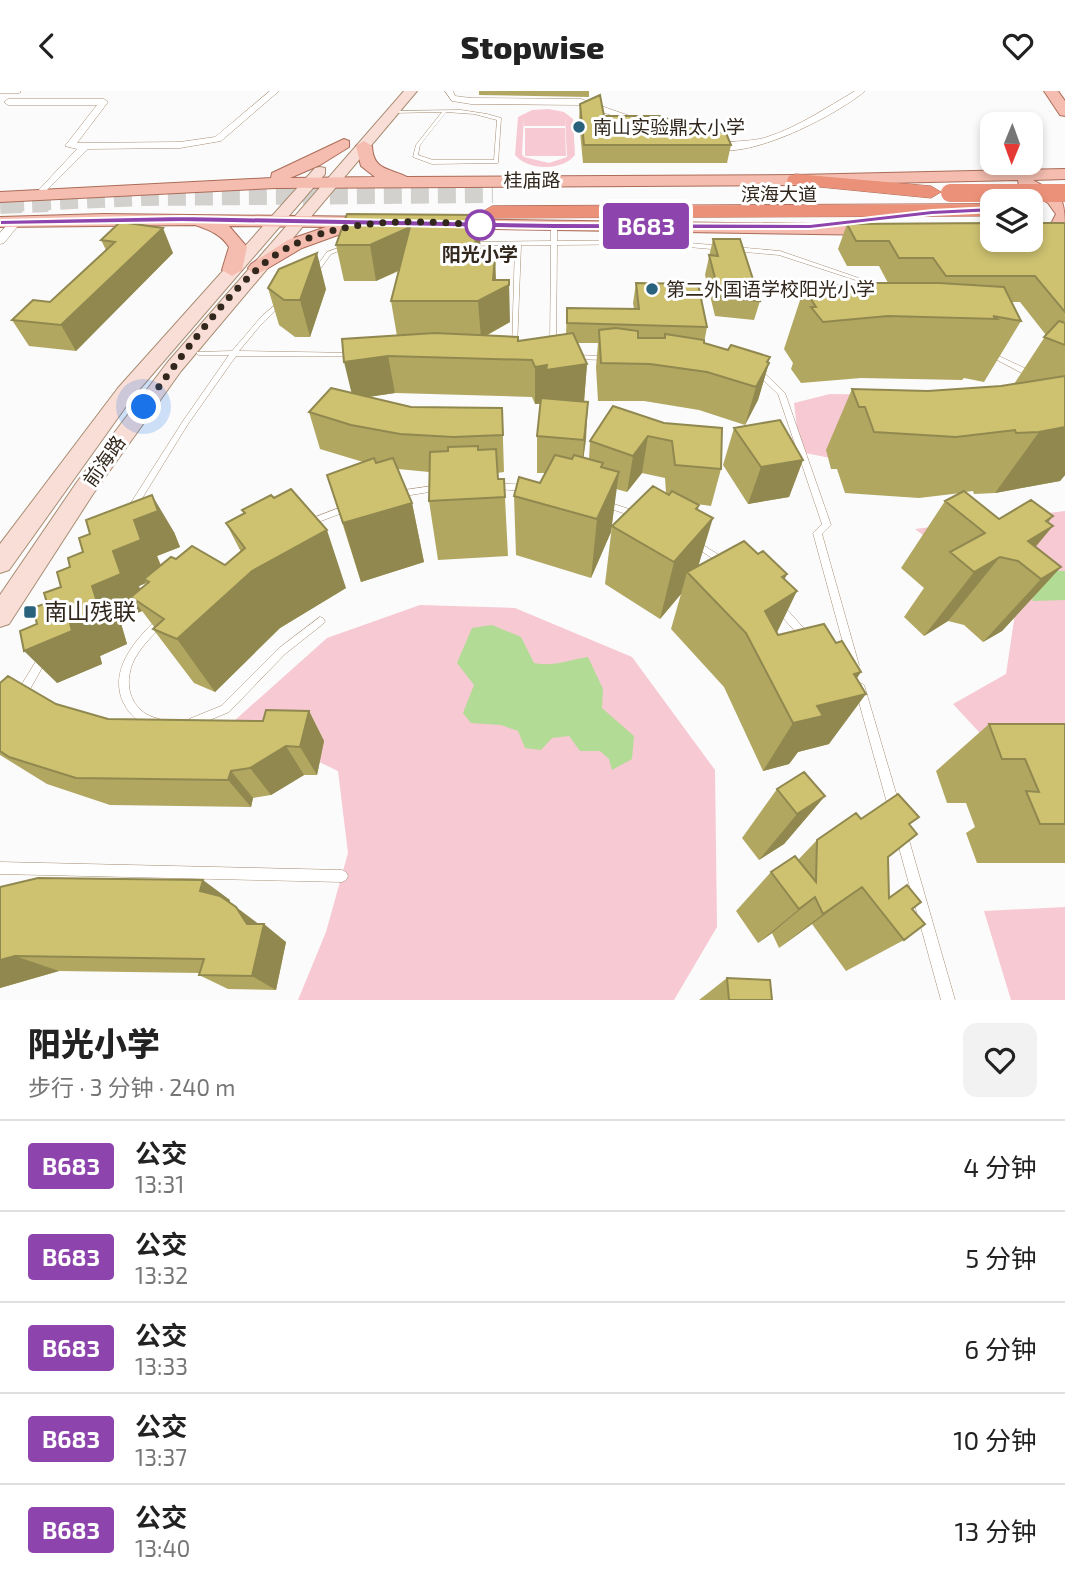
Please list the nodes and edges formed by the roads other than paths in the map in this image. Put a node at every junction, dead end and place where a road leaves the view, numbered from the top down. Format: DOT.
graph roads {
  1 [pos="275,91"];
  2 [pos="411,91"];
  3 [pos="449,91"];
  4 [pos="861,91"];
  5 [pos="1051,91"];
  6 [pos="0,92"];
  7 [pos="19,92"];
  8 [pos="4,105"];
  9 [pos="1065,111"];
  10 [pos="393,112"];
  11 [pos="444,113"];
  12 [pos="664,130"];
  13 [pos="354,141"];
  14 [pos="701,144"];
  15 [pos="85,146"];
  16 [pos="1065,172"];
  17 [pos="980,174"];
  18 [pos="1043,174"];
  19 [pos="994,175"];
  20 [pos="796,180"];
  21 [pos="333,182"];
  22 [pos="436,182"];
  23 [pos="310,183"];
  24 [pos="237,185"];
  25 [pos="162,188"];
  26 [pos="1065,193"];
  27 [pos="40,194"];
  28 [pos="0,197"];
  29 [pos="398,198"];
  30 [pos="956,202"];
  31 [pos="492,203"];
  32 [pos="980,207"];
  33 [pos="1043,210"];
  34 [pos="1065,210"];
  35 [pos="142,219"];
  36 [pos="182,219"];
  37 [pos="277,220"];
  38 [pos="300,220"];
  39 [pos="8,222"];
  40 [pos="415,223"];
  41 [pos="810,227"];
  42 [pos="898,230"];
  43 [pos="1048,230"];
  44 [pos="653,234"];
  45 [pos="554,235"];
  46 [pos="0,241"];
  47 [pos="355,244"];
  48 [pos="464,244"];
  49 [pos="519,244"];
  50 [pos="258,268"];
  51 [pos="232,270"];
  52 [pos="305,285"];
  53 [pos="892,292"];
  54 [pos="287,299"];
  55 [pos="975,345"];
  56 [pos="199,353"];
  57 [pos="234,353"];
  58 [pos="360,355"];
  59 [pos="514,357"];
  60 [pos="553,357"];
  61 [pos="567,357"];
  62 [pos="621,358"];
  63 [pos="745,365"];
  64 [pos="1042,380"];
  65 [pos="481,486"];
  66 [pos="451,487"];
  67 [pos="542,490"];
  68 [pos="389,496"];
  69 [pos="593,500"];
  70 [pos="358,504"];
  71 [pos="651,520"];
  72 [pos="125,521"];
  73 [pos="296,528"];
  74 [pos="689,539"];
  75 [pos="0,563"];
  76 [pos="734,569"];
  77 [pos="769,598"];
  78 [pos="170,612"];
  79 [pos="0,616"];
  80 [pos="320,621"];
  81 [pos="810,641"];
  82 [pos="49,647"];
  83 [pos="14,707"];
  84 [pos="188,723"];
  85 [pos="175,726"];
  86 [pos="0,868"];
  87 [pos="342,876"];
  88 [pos="948,1000"];
  1 -- 15 [label="street"];
  2 -- 10 [label="main road, 前海路"];
  3 -- 12 [label="street"];
  4 -- 14 [label="street"];
  5 -- 9 [label="main road"];
  6 -- 7 [label="lane"];
  7 -- 8 [label="street"];
  8 -- 15 [label="street"];
  10 -- 11 [label="lane"];
  10 -- 13 [label="main road, 前海路"];
  11 -- 11 [label="lane"];
  13 -- 21 [label="main road, 前海路"];
  13 -- 22 [label="main road"];
  13 -- 23 [label="main road, 前海路"];
  13 -- 24 [label="main road"];
  15 -- 27 [label="street"];
  16 -- 18 [label="main road, 桂庙路"];
  17 -- 20 [label="main road, 桂庙路"];
  19 -- 43 [label="main road"];
  20 -- 22 [label="main road, 桂庙路"];
  20 -- 30 [label="highway"];
  21 -- 22 [label="main road, 桂庙路"];
  21 -- 23 [label="main road, 桂庙路"];
  21 -- 38 [label="main road, 前海路"];
  22 -- 29 [label="main road"];
  23 -- 24 [label="main road, 桂庙路"];
  23 -- 37 [label="main road, 前海路"];
  24 -- 25 [label="main road, 桂庙路"];
  25 -- 27 [label="main road, 桂庙路"];
  25 -- 35 [label="main road"];
  26 -- 30 [label="highway, 滨海大道, bridge"];
  27 -- 28 [label="main road, 桂庙路"];
  30 -- 31 [label="highway, 滨海大道"];
  30 -- 32 [label="highway, 滨海大道"];
  30 -- 41 [label="highway"];
  33 -- 34 [label="highway"];
  35 -- 36 [label="main road, 桂庙路"];
  35 -- 39 [label="main road, 桂庙路"];
  36 -- 37 [label="main road, 桂庙路"];
  36 -- 51 [label="main road"];
  37 -- 38 [label="main road, 桂庙路"];
  37 -- 51 [label="main road, 前海路"];
  38 -- 40 [label="main road, 桂庙路"];
  38 -- 50 [label="main road, 前海路"];
  39 -- 46 [label="street"];
  40 -- 45 [label="main road, 桂庙路"];
  40 -- 50 [label="main road"];
  41 -- 42 [label="main road, 桂庙路"];
  41 -- 44 [label="main road, 桂庙路"];
  44 -- 45 [label="main road, 桂庙路"];
  44 -- 53 [label="lane"];
  45 -- 49 [label="lane"];
  45 -- 60 [label="lane"];
  47 -- 52 [label="lane"];
  48 -- 49 [label="lane"];
  49 -- 59 [label="lane"];
  50 -- 79 [label="main road, 前海路"];
  51 -- 75 [label="main road, 前海路"];
  54 -- 57 [label="lane"];
  55 -- 64 [label="lane"];
  56 -- 57 [label="lane"];
  57 -- 58 [label="lane"];
  57 -- 72 [label="lane"];
  61 -- 62 [label="lane"];
  63 -- 88 [label="lane"];
  65 -- 67 [label="lane"];
  66 -- 68 [label="lane"];
  69 -- 71 [label="lane"];
  70 -- 73 [label="lane"];
  74 -- 76 [label="lane"];
  77 -- 81 [label="lane"];
  78 -- 85 [label="lane"];
  80 -- 84 [label="lane"];
  82 -- 83 [label="lane"];
  86 -- 87 [label="lane"];
}
